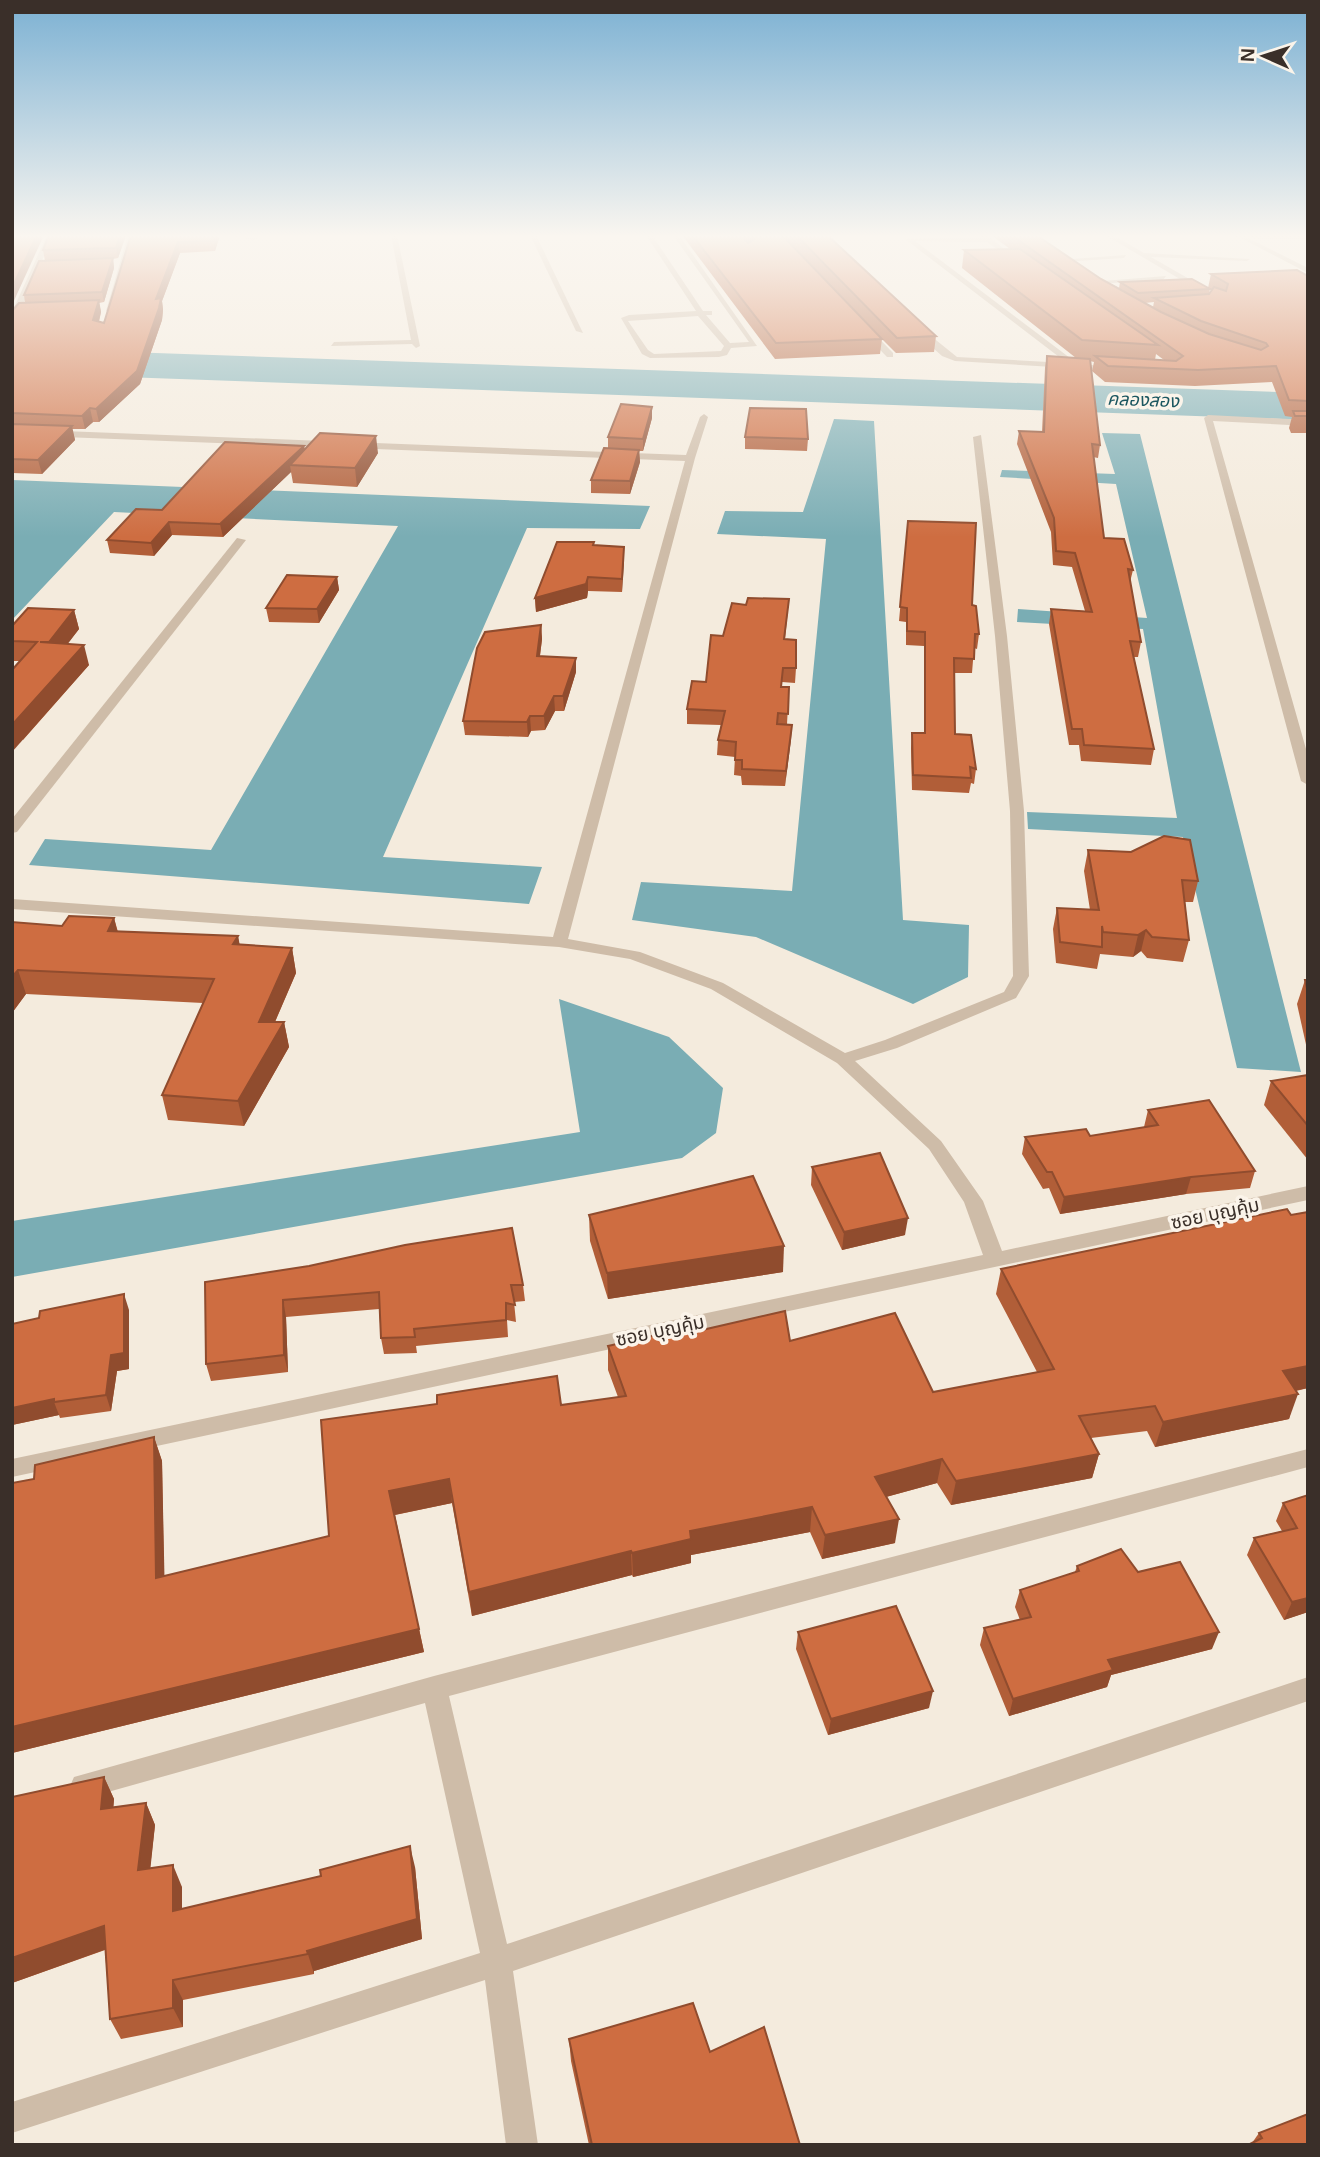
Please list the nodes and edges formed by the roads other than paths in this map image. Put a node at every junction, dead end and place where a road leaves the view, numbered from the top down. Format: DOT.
graph roads {
  1 [pos="413,336"];
  2 [pos="634,336"];
  3 [pos="719,336"];
  4 [pos="749,336"];
  5 [pos="872,336"];
  6 [pos="924,336"];
  7 [pos="1035,336"];
  8 [pos="334,344"];
  9 [pos="728,346"];
  10 [pos="890,355"];
  11 [pos="1077,367"];
  12 [pos="1132,370"];
  13 [pos="704,417"];
  14 [pos="1308,423"];
  15 [pos="12,432"];
  16 [pos="978,437"];
  17 [pos="690,458"];
  18 [pos="241,540"];
  19 [pos="1308,781"];
  20 [pos="12,829"];
  21 [pos="12,904"];
  22 [pos="559,942"];
  23 [pos="843,1059"];
  24 [pos="1308,1193"];
  25 [pos="995,1259"];
  26 [pos="1308,1458"];
  27 [pos="12,1468"];
  28 [pos="434,1688"];
  29 [pos="1308,1689"];
  30 [pos="65,1791"];
  31 [pos="497,1962"];
  32 [pos="12,2118"];
  33 [pos="522,2145"];
  1 -- 8 [label="street"];
  2 -- 9 [label="street"];
  3 -- 9 [label="street"];
  4 -- 9 [label="street"];
  5 -- 10 [label="street"];
  6 -- 11 [label="street"];
  7 -- 11 [label="street"];
  11 -- 12 [label="street"];
  13 -- 17 [label="street"];
  14 -- 19 [label="street"];
  15 -- 17 [label="street"];
  16 -- 23 [label="street"];
  17 -- 22 [label="street"];
  18 -- 20 [label="street"];
  21 -- 22 [label="street"];
  22 -- 23 [label="street"];
  23 -- 25 [label="street"];
  24 -- 25 [label="street, ซอย บุญคุ้ม"];
  25 -- 27 [label="street, ซอย บุญคุ้ม"];
  26 -- 28 [label="street"];
  28 -- 30 [label="street"];
  28 -- 31 [label="street"];
  29 -- 31 [label="street"];
  31 -- 32 [label="street"];
  31 -- 33 [label="street"];
}
